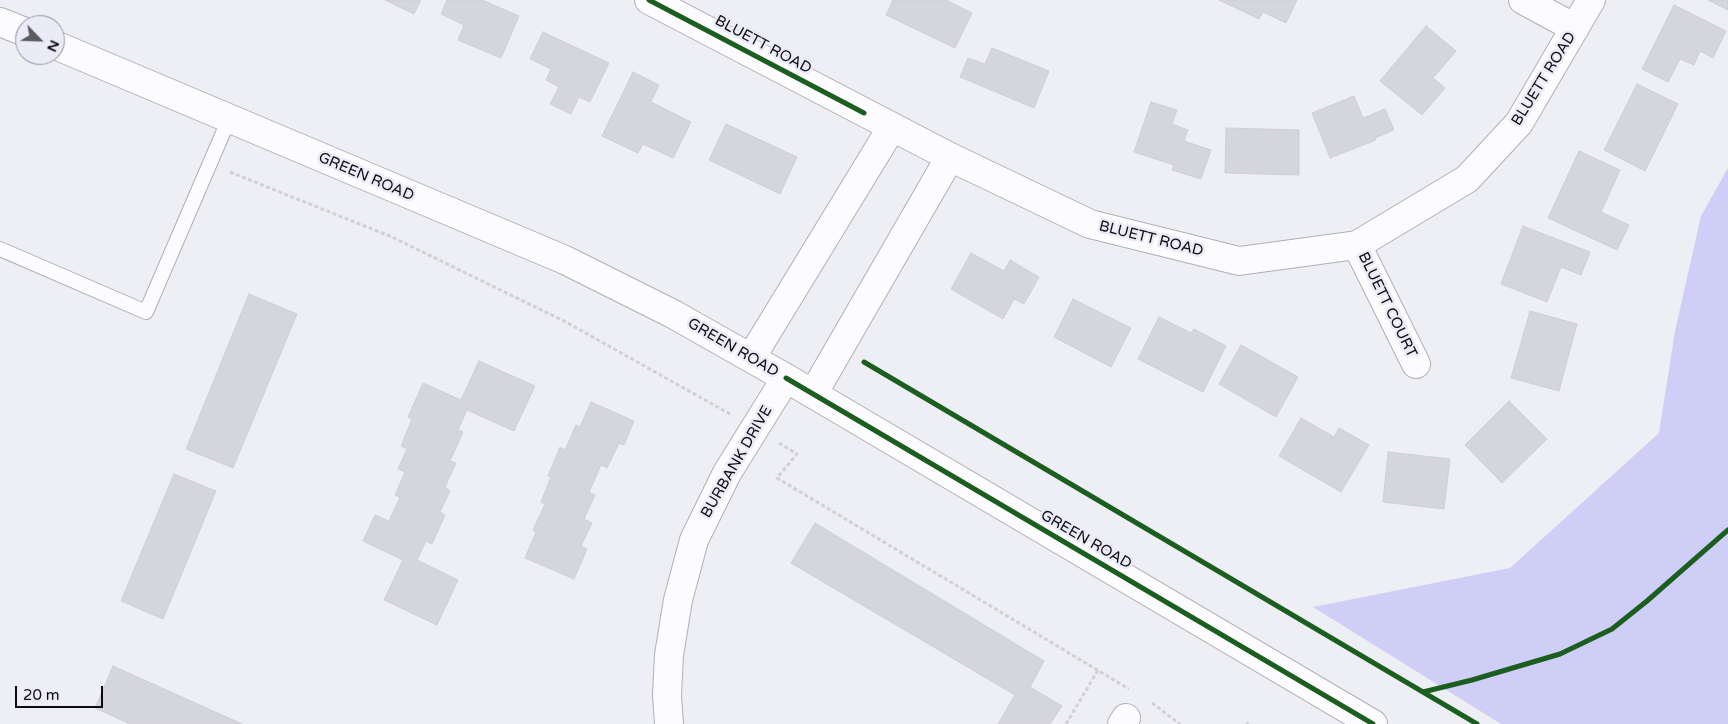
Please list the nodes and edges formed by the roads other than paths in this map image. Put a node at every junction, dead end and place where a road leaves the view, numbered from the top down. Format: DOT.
graph roads {
  1 [pos="649,0"];
  2 [pos="1523,0"];
  3 [pos="1591,0"];
  4 [pos="684,8"];
  5 [pos="0,22"];
  6 [pos="15,28"];
  7 [pos="1575,28"];
  8 [pos="65,49"];
  9 [pos="229,120"];
  10 [pos="892,127"];
  11 [pos="950,157"];
  12 [pos="1357,245"];
  13 [pos="0,249"];
  14 [pos="751,358"];
  15 [pos="1416,364"];
  16 [pos="786,378"];
  17 [pos="812,394"];
  18 [pos="669,724"];
  19 [pos="1373,724"];
  1 -- 4 [label="street, BLUETT ROAD"];
  2 -- 7 [label="street"];
  3 -- 7 [label="street, BLUETT ROAD"];
  4 -- 10 [label="street, BLUETT ROAD"];
  5 -- 6 [label="street"];
  7 -- 12 [label="street, BLUETT ROAD"];
  8 -- 9 [label="street, GREEN ROAD"];
  9 -- 13 [label="lane"];
  9 -- 14 [label="street, GREEN ROAD"];
  10 -- 11 [label="street, BLUETT ROAD"];
  10 -- 14 [label="street"];
  11 -- 12 [label="street, BLUETT ROAD"];
  11 -- 17 [label="street"];
  12 -- 15 [label="street, BLUETT COURT"];
  14 -- 16 [label="street, GREEN ROAD"];
  16 -- 17 [label="street, GREEN ROAD"];
  16 -- 18 [label="street, BURBANK DRIVE"];
  17 -- 19 [label="street, GREEN ROAD"];
}
